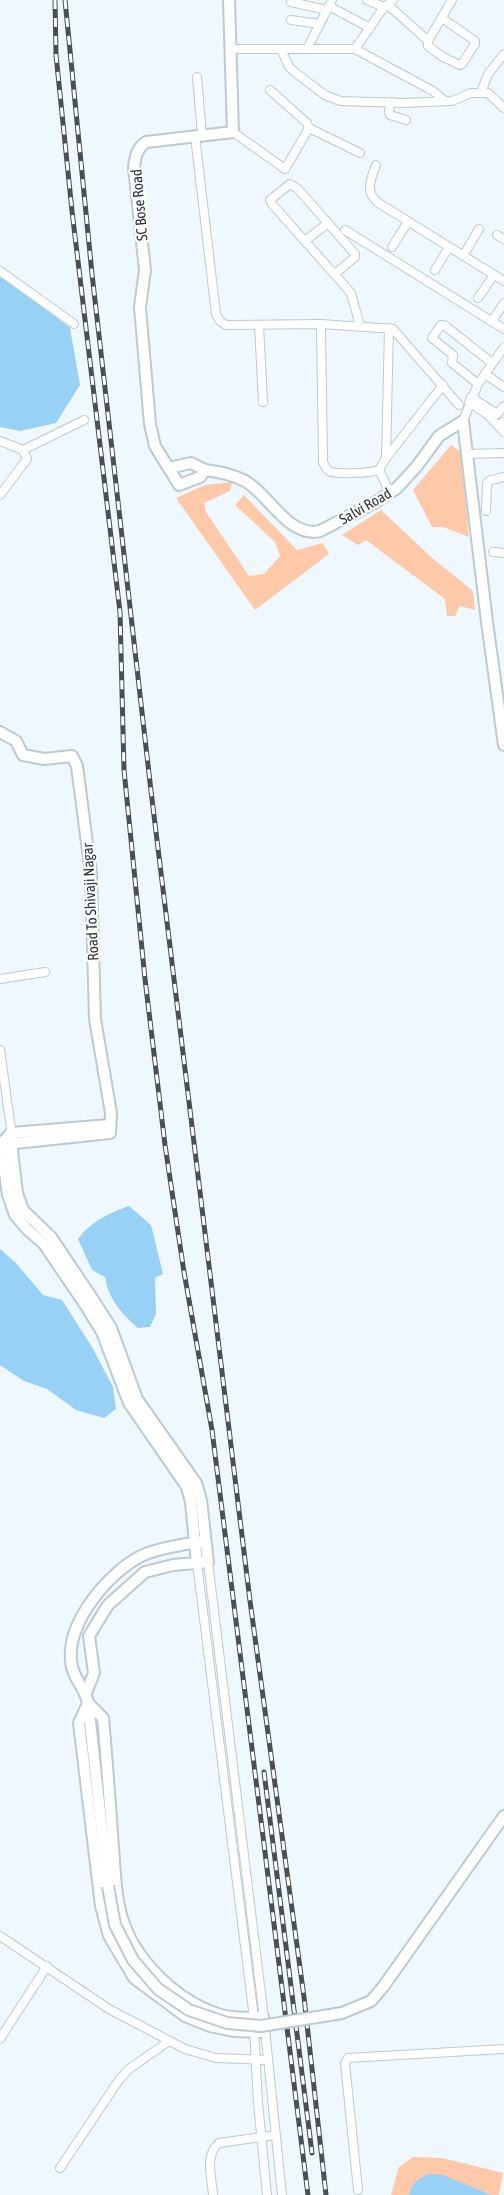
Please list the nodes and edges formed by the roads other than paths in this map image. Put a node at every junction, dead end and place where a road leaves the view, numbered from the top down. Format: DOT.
graph roads {
  1 [pos="229,0"];
  2 [pos="367,0"];
  3 [pos="452,0"];
  4 [pos="291,2"];
  5 [pos="388,4"];
  6 [pos="329,5"];
  7 [pos="442,18"];
  8 [pos="291,20"];
  9 [pos="320,24"];
  10 [pos="370,28"];
  11 [pos="425,38"];
  12 [pos="230,49"];
  13 [pos="281,49"];
  14 [pos="306,49"];
  15 [pos="355,49"];
  16 [pos="504,54"];
  17 [pos="197,77"];
  18 [pos="270,90"];
  19 [pos="481,93"];
  20 [pos="445,101"];
  21 [pos="391,102"];
  22 [pos="504,108"];
  23 [pos="406,120"];
  24 [pos="309,128"];
  25 [pos="233,132"];
  26 [pos="198,135"];
  27 [pos="360,153"];
  28 [pos="376,165"];
  29 [pos="328,222"];
  30 [pos="408,222"];
  31 [pos="479,229"];
  32 [pos="345,230"];
  33 [pos="305,241"];
  34 [pos="392,247"];
  35 [pos="449,247"];
  36 [pos="463,256"];
  37 [pos="435,270"];
  38 [pos="0,271"];
  39 [pos="334,274"];
  40 [pos="494,275"];
  41 [pos="504,281"];
  42 [pos="478,298"];
  43 [pos="504,303"];
  44 [pos="492,321"];
  45 [pos="74,324"];
  46 [pos="321,324"];
  47 [pos="259,325"];
  48 [pos="360,326"];
  49 [pos="389,328"];
  50 [pos="504,329"];
  51 [pos="504,347"];
  52 [pos="492,363"];
  53 [pos="485,374"];
  54 [pos="478,384"];
  55 [pos="442,385"];
  56 [pos="504,387"];
  57 [pos="470,399"];
  58 [pos="263,402"];
  59 [pos="459,405"];
  60 [pos="504,406"];
  61 [pos="84,420"];
  62 [pos="463,421"];
  63 [pos="504,432"];
  64 [pos="0,441"];
  65 [pos="23,450"];
  66 [pos="504,453"];
  67 [pos="468,454"];
  68 [pos="386,458"];
  69 [pos="169,468"];
  70 [pos="205,470"];
  71 [pos="379,470"];
  72 [pos="504,477"];
  73 [pos="390,493"];
  74 [pos="0,495"];
  75 [pos="486,511"];
  76 [pos="493,552"];
  77 [pos="504,553"];
  78 [pos="0,732"];
  79 [pos="504,745"];
  80 [pos="45,972"];
  81 [pos="0,979"];
  82 [pos="0,1050"];
  83 [pos="8,1147"];
  84 [pos="201,1541"];
  85 [pos="203,1562"];
  86 [pos="87,1698"];
  87 [pos="504,1816"];
  88 [pos="0,1936"];
  89 [pos="46,1966"];
  90 [pos="254,2017"];
  91 [pos="254,2032"];
  92 [pos="0,2039"];
  93 [pos="169,2041"];
  94 [pos="504,2049"];
  95 [pos="267,2060"];
  96 [pos="255,2061"];
  97 [pos="276,2134"];
  98 [pos="261,2137"];
  99 [pos="60,2168"];
  100 [pos="358,2190"];
  101 [pos="213,2195"];
  102 [pos="267,2195"];
  103 [pos="282,2195"];
  1 -- 12 [label="street"];
  2 -- 5 [label="street"];
  3 -- 7 [label="street"];
  4 -- 6 [label="street"];
  5 -- 10 [label="street"];
  5 -- 11 [label="street"];
  6 -- 9 [label="street"];
  6 -- 10 [label="street"];
  7 -- 7 [label="street"];
  8 -- 9 [label="street"];
  9 -- 14 [label="street"];
  10 -- 15 [label="street"];
  12 -- 13 [label="street"];
  12 -- 25 [label="street"];
  13 -- 14 [label="street"];
  13 -- 21 [label="street"];
  14 -- 15 [label="street"];
  15 -- 20 [label="street"];
  16 -- 19 [label="street"];
  17 -- 26 [label="street"];
  18 -- 24 [label="street"];
  19 -- 20 [label="street"];
  19 -- 22 [label="street"];
  20 -- 21 [label="street"];
  21 -- 23 [label="street"];
  24 -- 25 [label="street"];
  24 -- 27 [label="street"];
  25 -- 26 [label="street, SC Bose Road"];
  26 -- 47 [label="street"];
  26 -- 69 [label="street, SC Bose Road"];
  28 -- 30 [label="street"];
  29 -- 33 [label="street"];
  29 -- 33 [label="street"];
  29 -- 39 [label="street"];
  30 -- 34 [label="street"];
  30 -- 35 [label="street"];
  31 -- 36 [label="street"];
  32 -- 44 [label="street"];
  33 -- 39 [label="street"];
  35 -- 36 [label="street"];
  35 -- 37 [label="street"];
  36 -- 40 [label="street"];
  38 -- 45 [label="street"];
  39 -- 48 [label="street"];
  40 -- 41 [label="street"];
  40 -- 42 [label="street"];
  43 -- 44 [label="street"];
  44 -- 50 [label="street"];
  46 -- 47 [label="street"];
  46 -- 48 [label="street"];
  46 -- 71 [label="street"];
  47 -- 58 [label="street"];
  48 -- 49 [label="street"];
  49 -- 55 [label="street"];
  49 -- 68 [label="street"];
  51 -- 52 [label="street"];
  52 -- 53 [label="street"];
  52 -- 54 [label="street"];
  53 -- 54 [label="street"];
  53 -- 56 [label="street"];
  54 -- 57 [label="street"];
  55 -- 59 [label="street"];
  55 -- 68 [label="street"];
  57 -- 60 [label="street"];
  57 -- 62 [label="street"];
  57 -- 63 [label="street"];
  61 -- 65 [label="street"];
  62 -- 67 [label="street"];
  62 -- 73 [label="street, Salvi Road"];
  64 -- 65 [label="street"];
  65 -- 74 [label="street"];
  66 -- 67 [label="street"];
  67 -- 79 [label="street"];
  68 -- 71 [label="street"];
  69 -- 70 [label="street, Salvi Road"];
  69 -- 70 [label="street, SC Bose Road"];
  70 -- 73 [label="street, Salvi Road"];
  71 -- 73 [label="street"];
  72 -- 75 [label="street"];
  76 -- 77 [label="street"];
  78 -- 83 [label="street, Road To Shivaji Nagar"];
  80 -- 81 [label="street"];
  82 -- 83 [label="street"];
  83 -- 84 [label="street"];
  84 -- 85 [label="street"];
  84 -- 86 [label="street"];
  85 -- 86 [label="street"];
  85 -- 90 [label="street"];
  86 -- 87 [label="street, bridge"];
  86 -- 90 [label="street"];
  86 -- 91 [label="street"];
  88 -- 89 [label="street"];
  89 -- 92 [label="street"];
  89 -- 93 [label="street"];
  90 -- 91 [label="street"];
  90 -- 91 [label="street"];
  91 -- 95 [label="street"];
  91 -- 96 [label="street"];
  93 -- 96 [label="street"];
  93 -- 99 [label="street"];
  94 -- 100 [label="street"];
  95 -- 96 [label="street"];
  95 -- 97 [label="street"];
  96 -- 98 [label="street"];
  97 -- 98 [label="street"];
  97 -- 103 [label="street"];
  98 -- 101 [label="street"];
  98 -- 102 [label="street"];
}
